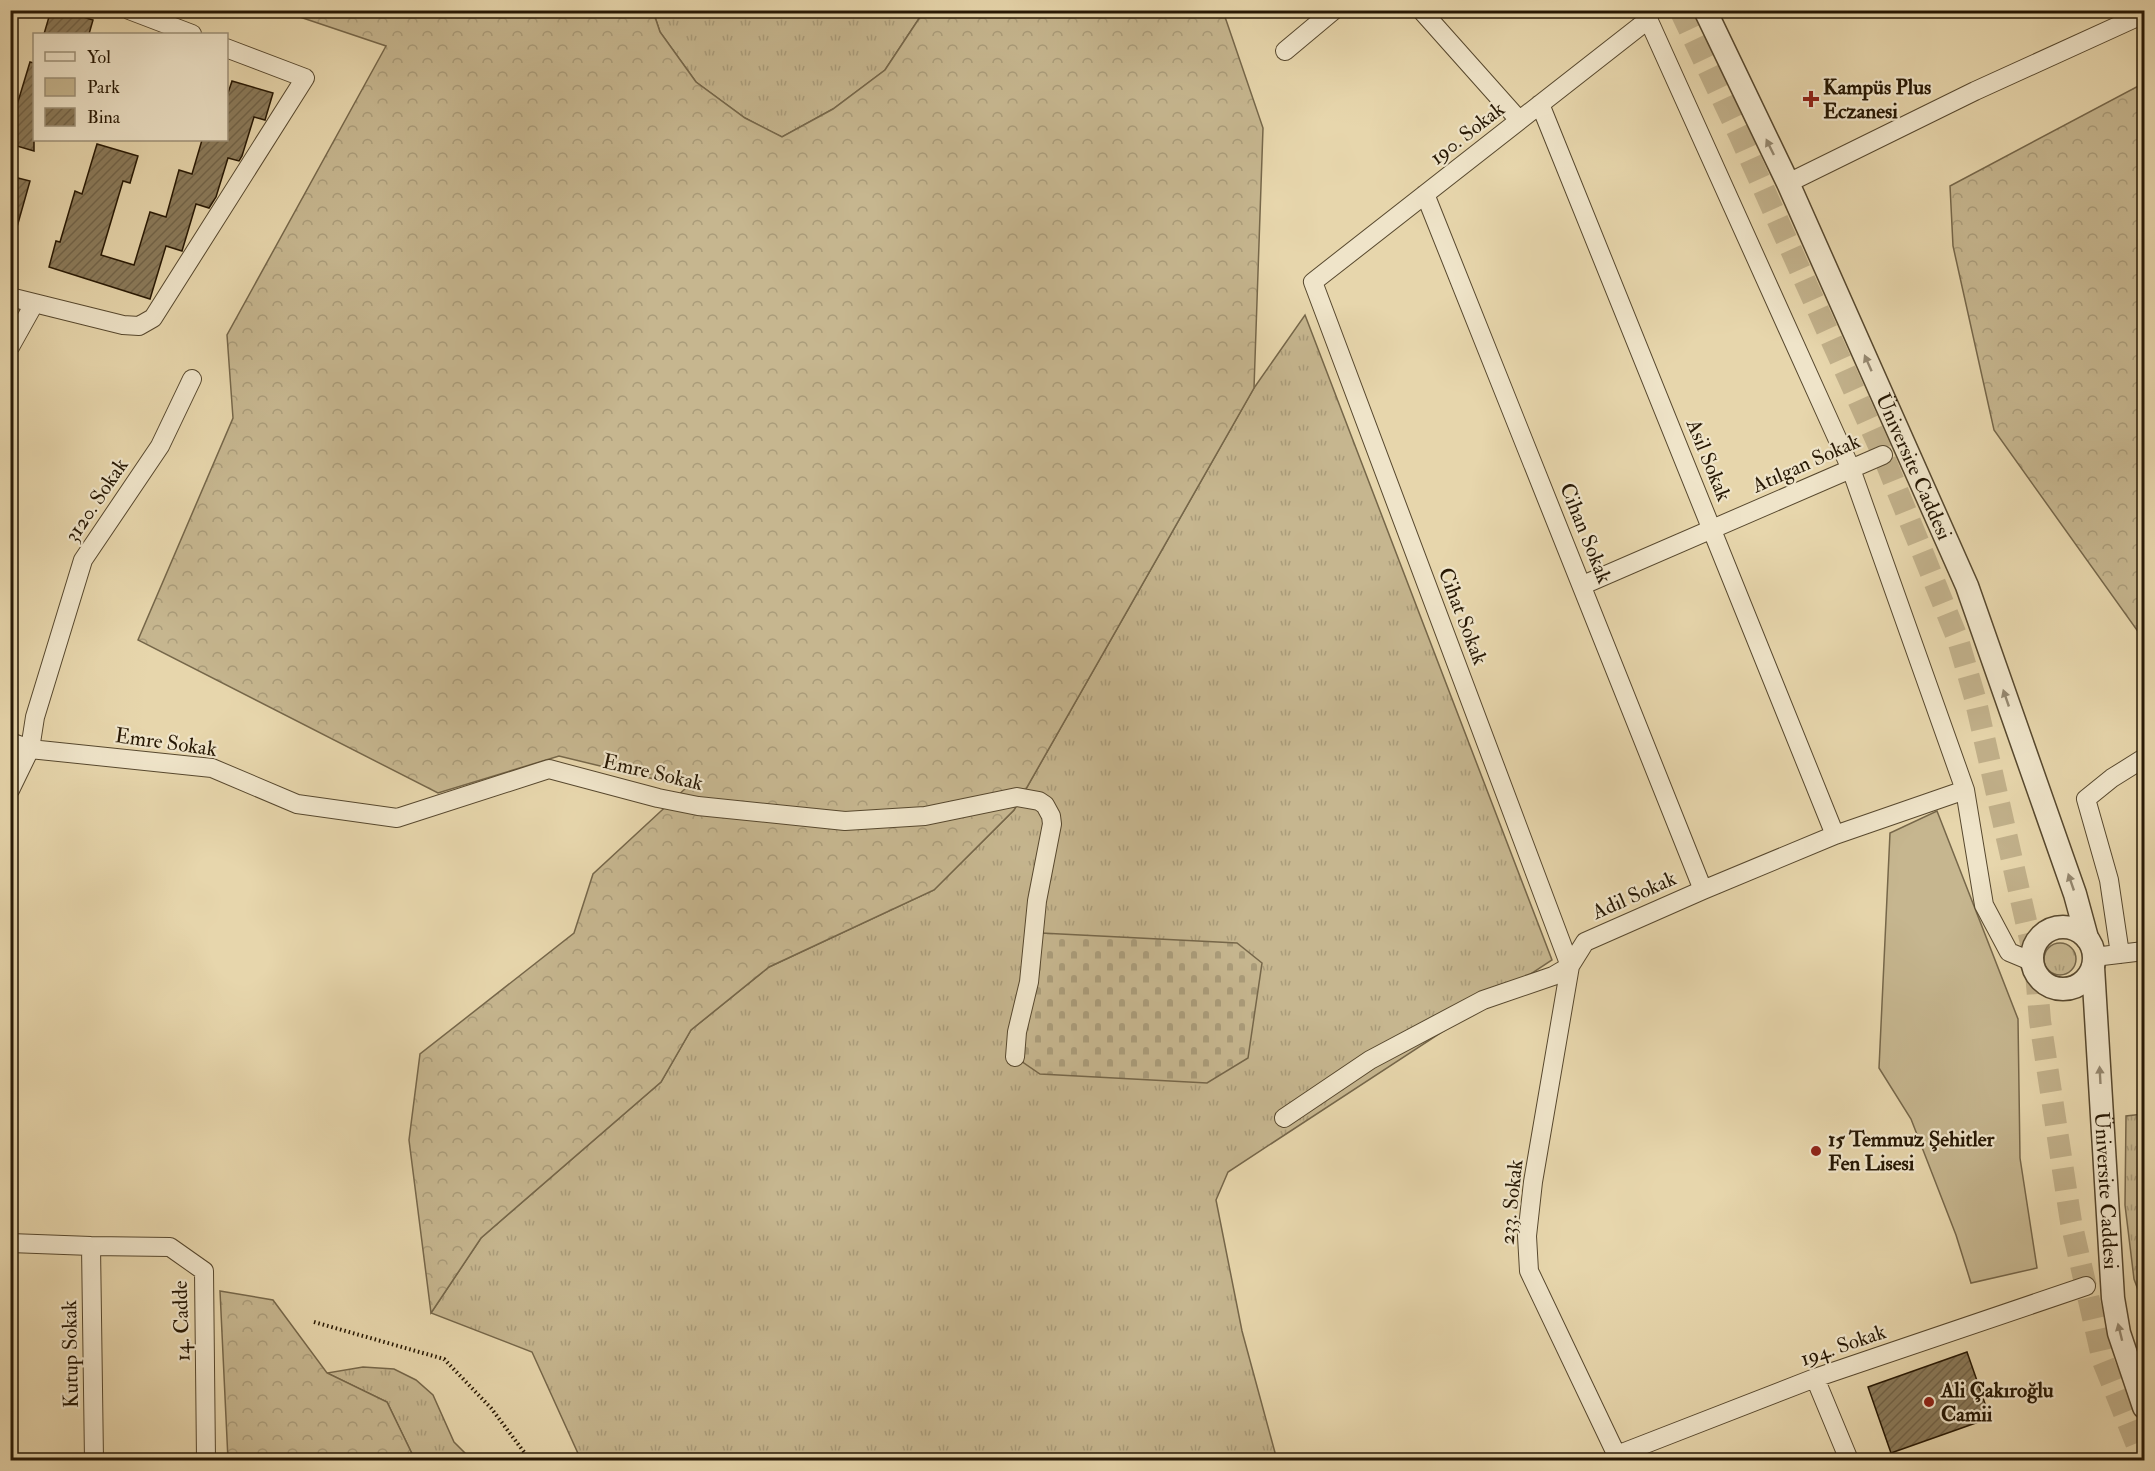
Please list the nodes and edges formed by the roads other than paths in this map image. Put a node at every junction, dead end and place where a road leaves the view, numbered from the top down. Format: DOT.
graph roads {
  1 [pos="129,10"];
  2 [pos="1335,10"];
  3 [pos="1421,10"];
  4 [pos="1705,10"];
  5 [pos="2145,14"];
  6 [pos="1646,15"];
  7 [pos="189,33"];
  8 [pos="228,49"];
  9 [pos="1285,51"];
  10 [pos="1540,104"];
  11 [pos="1520,120"];
  12 [pos="1788,183"];
  13 [pos="1425,194"];
  14 [pos="1313,282"];
  15 [pos="10,297"];
  16 [pos="34,304"];
  17 [pos="10,347"];
  18 [pos="192,379"];
  19 [pos="1882,455"];
  20 [pos="1851,469"];
  21 [pos="1712,529"];
  22 [pos="1583,585"];
  23 [pos="10,742"];
  24 [pos="30,749"];
  25 [pos="2145,758"];
  26 [pos="10,790"];
  27 [pos="1965,790"];
  28 [pos="1835,835"];
  29 [pos="1703,890"];
  30 [pos="2145,951"];
  31 [pos="2092,954"];
  32 [pos="2120,954"];
  33 [pos="2033,962"];
  34 [pos="1570,966"];
  35 [pos="1015,1057"];
  36 [pos="1284,1118"];
  37 [pos="10,1243"];
  38 [pos="91,1246"];
  39 [pos="2086,1286"];
  40 [pos="1815,1378"];
  41 [pos="2145,1407"];
  42 [pos="1618,1458"];
  43 [pos="94,1461"];
  44 [pos="206,1461"];
  45 [pos="1848,1461"];
  1 -- 7 [label="street"];
  2 -- 9 [label="street"];
  3 -- 11 [label="street"];
  12 -- 4 [label="street, Üniversite Caddesi, one-way"];
  5 -- 12 [label="street"];
  6 -- 10 [label="street, 190. Sokak"];
  6 -- 20 [label="street"];
  8 -- 16 [label="street"];
  10 -- 11 [label="street, 190. Sokak"];
  10 -- 21 [label="street, Asil Sokak"];
  11 -- 13 [label="street, 190. Sokak"];
  31 -- 12 [label="street, Üniversite Caddesi, one-way"];
  13 -- 14 [label="street, 190. Sokak"];
  13 -- 22 [label="street, Cihan Sokak"];
  14 -- 34 [label="street, Cihat Sokak"];
  15 -- 16 [label="street"];
  16 -- 17 [label="street"];
  18 -- 24 [label="street, 3120. Sokak"];
  19 -- 20 [label="street, Atılgan Sokak"];
  20 -- 21 [label="street, Atılgan Sokak"];
  20 -- 27 [label="street"];
  21 -- 22 [label="street, Atılgan Sokak"];
  21 -- 28 [label="street, Asil Sokak"];
  22 -- 29 [label="street, Cihan Sokak"];
  23 -- 24 [label="street, Emre Sokak"];
  24 -- 26 [label="street, 3120. Sokak"];
  24 -- 35 [label="street, Emre Sokak"];
  25 -- 32 [label="street"];
  27 -- 28 [label="street, Adil Sokak"];
  27 -- 33 [label="street"];
  28 -- 29 [label="street, Adil Sokak"];
  29 -- 34 [label="street, Adil Sokak"];
  30 -- 32 [label="street"];
  31 -- 32 [label="street"];
  31 -- 33 [label="street"];
  31 -- 33 [label="street"];
  41 -- 31 [label="street, Üniversite Caddesi, one-way"];
  34 -- 36 [label="street, Adil Sokak"];
  34 -- 42 [label="street, 233. Sokak"];
  37 -- 38 [label="street, 14. Cadde"];
  38 -- 43 [label="street, Kutup Sokak"];
  38 -- 44 [label="street, 14. Cadde"];
  39 -- 40 [label="street, 194. Sokak"];
  40 -- 42 [label="street, 194. Sokak"];
  40 -- 45 [label="street"];
}
